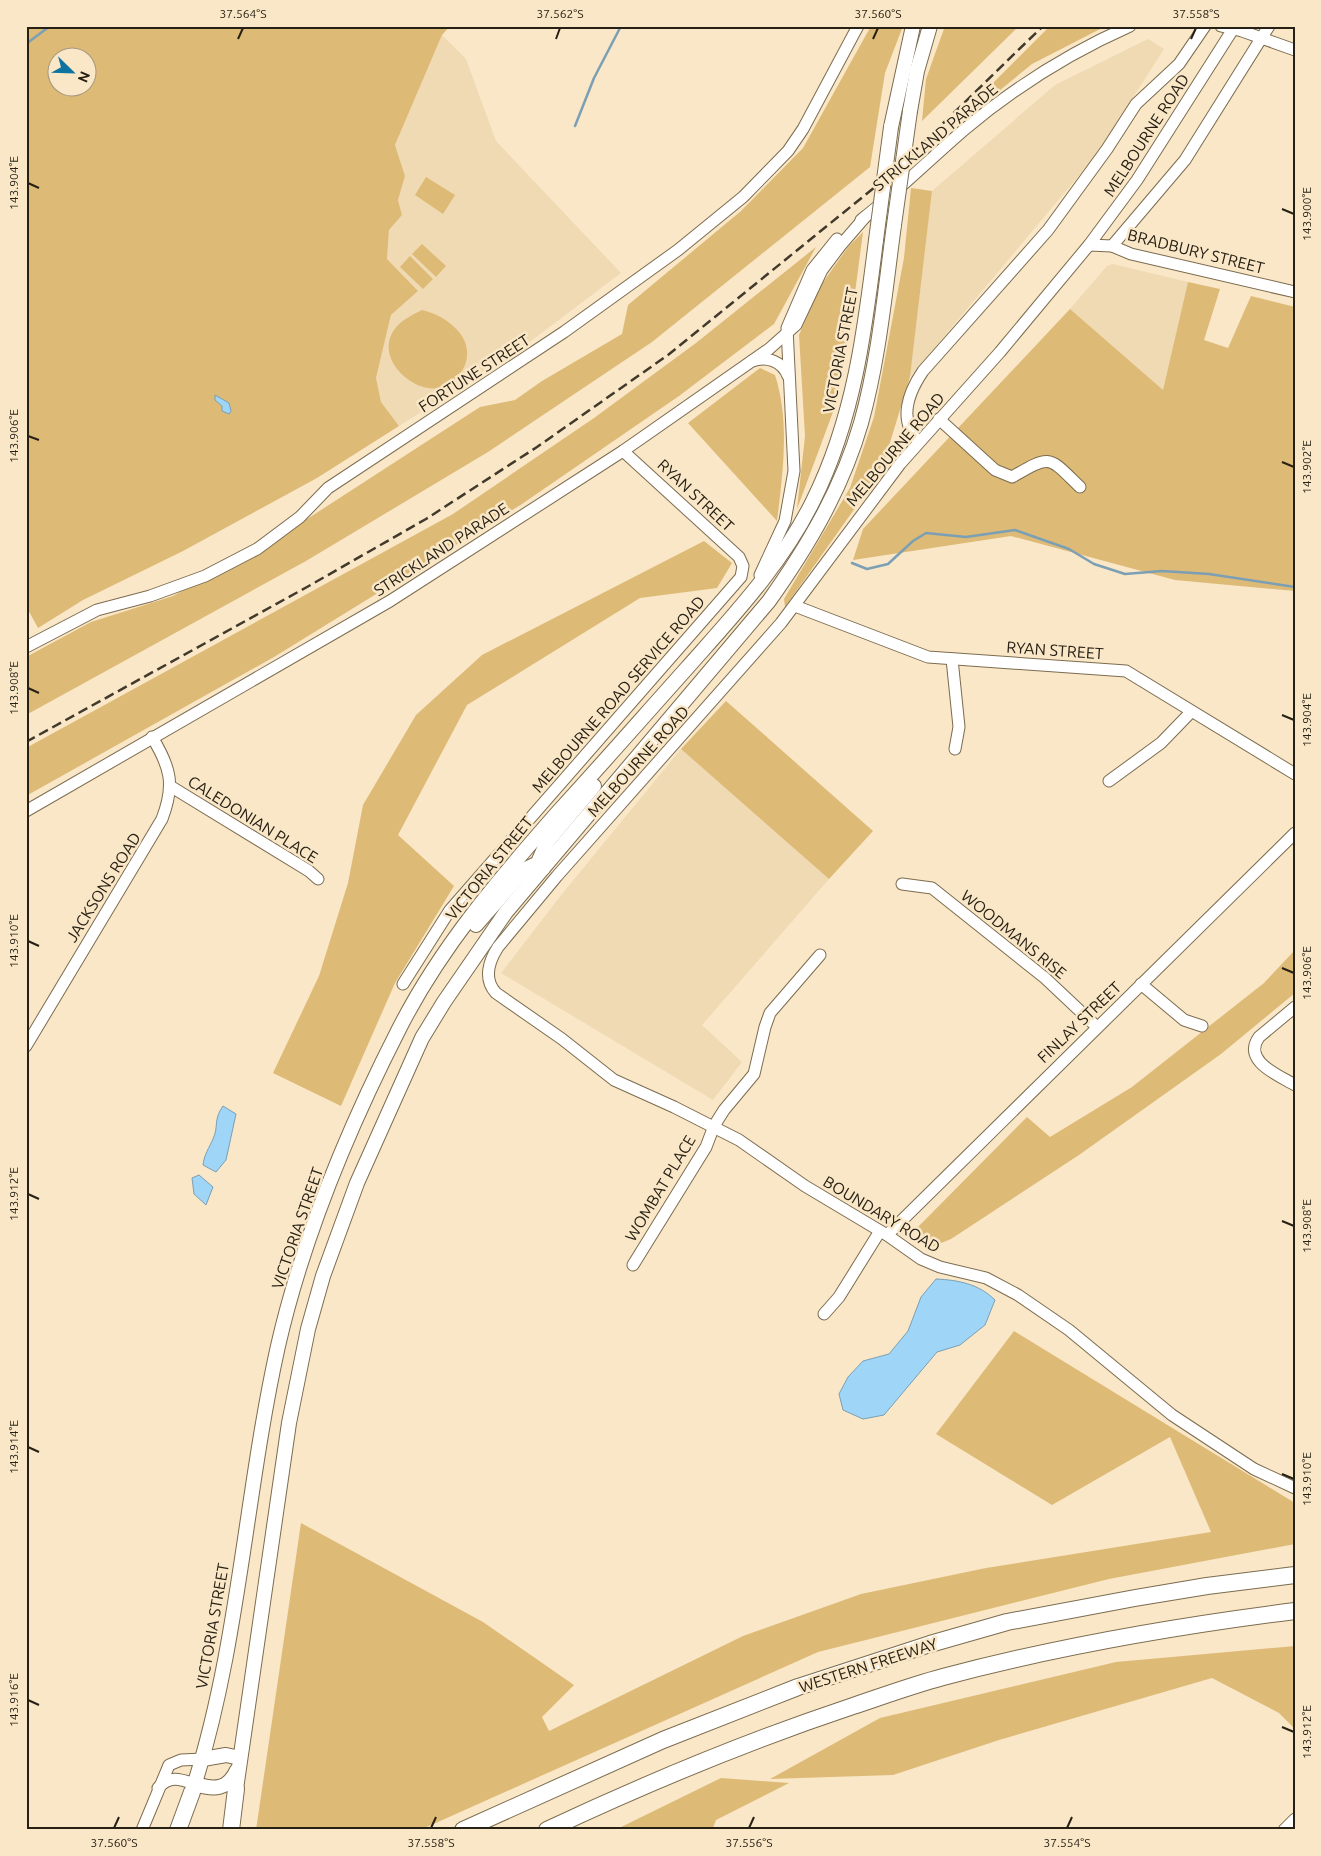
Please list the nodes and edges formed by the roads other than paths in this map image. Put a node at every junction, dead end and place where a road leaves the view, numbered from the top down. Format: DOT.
graph roads {
  1 [pos="858,26"];
  2 [pos="913,26"];
  3 [pos="930,26"];
  4 [pos="1130,26"];
  5 [pos="1205,26"];
  6 [pos="1221,26"];
  7 [pos="1269,26"];
  8 [pos="1234,28"];
  9 [pos="1261,39"];
  10 [pos="1295,50"];
  11 [pos="866,216"];
  12 [pos="1089,245"];
  13 [pos="1112,246"];
  14 [pos="1295,292"];
  15 [pos="794,309"];
  16 [pos="786,336"];
  17 [pos="741,367"];
  18 [pos="790,383"];
  19 [pos="939,419"];
  20 [pos="918,442"];
  21 [pos="623,451"];
  22 [pos="1080,487"];
  23 [pos="743,566"];
  24 [pos="744,602"];
  25 [pos="795,606"];
  26 [pos="714,638"];
  27 [pos="26,647"];
  28 [pos="952,659"];
  29 [pos="1190,712"];
  30 [pos="152,737"];
  31 [pos="955,750"];
  32 [pos="1295,774"];
  33 [pos="1109,781"];
  34 [pos="170,786"];
  35 [pos="26,811"];
  36 [pos="1295,833"];
  37 [pos="544,868"];
  38 [pos="557,876"];
  39 [pos="318,879"];
  40 [pos="902,884"];
  41 [pos="820,955"];
  42 [pos="488,973"];
  43 [pos="426,981"];
  44 [pos="404,984"];
  45 [pos="1141,984"];
  46 [pos="1295,1008"];
  47 [pos="1202,1026"];
  48 [pos="1097,1027"];
  49 [pos="26,1046"];
  50 [pos="1295,1085"];
  51 [pos="714,1126"];
  52 [pos="883,1233"];
  53 [pos="633,1265"];
  54 [pos="824,1314"];
  55 [pos="1295,1488"];
  56 [pos="1295,1574"];
  57 [pos="1295,1612"];
  58 [pos="1295,1622"];
  59 [pos="1183,1625"];
  60 [pos="203,1759"];
  61 [pos="240,1760"];
  62 [pos="194,1788"];
  63 [pos="158,1789"];
  64 [pos="236,1789"];
  65 [pos="1295,1818"];
  66 [pos="142,1830"];
  67 [pos="178,1830"];
  68 [pos="231,1830"];
  69 [pos="463,1830"];
  70 [pos="547,1830"];
  71 [pos="1284,1830"];
  1 -- 27 [label="street, FORTUNE STREET"];
  2 -- 24 [label="main road, VICTORIA STREET, bridge"];
  3 -- 37 [label="main road, VICTORIA STREET, bridge"];
  4 -- 11 [label="street, STRICKLAND PARADE"];
  5 -- 20 [label="street"];
  6 -- 8 [label="street"];
  7 -- 9 [label="street"];
  8 -- 9 [label="street"];
  8 -- 12 [label="street, MELBOURNE ROAD"];
  9 -- 10 [label="street"];
  9 -- 13 [label="street"];
  11 -- 15 [label="street, STRICKLAND PARADE"];
  11 -- 16 [label="street, STRICKLAND PARADE"];
  12 -- 13 [label="street, BRADBURY STREET"];
  12 -- 19 [label="street, MELBOURNE ROAD"];
  13 -- 14 [label="street, BRADBURY STREET"];
  15 -- 16 [label="street, STRICKLAND PARADE"];
  15 -- 17 [label="street, STRICKLAND PARADE"];
  16 -- 17 [label="street, STRICKLAND PARADE"];
  16 -- 18 [label="street"];
  17 -- 18 [label="street"];
  17 -- 21 [label="street, STRICKLAND PARADE"];
  18 -- 24 [label="street"];
  19 -- 20 [label="street, MELBOURNE ROAD"];
  19 -- 22 [label="street"];
  20 -- 25 [label="street, MELBOURNE ROAD"];
  21 -- 23 [label="street, RYAN STREET"];
  21 -- 30 [label="street, STRICKLAND PARADE"];
  23 -- 44 [label="street, MELBOURNE ROAD SERVICE ROAD"];
  24 -- 26 [label="main road, VICTORIA STREET"];
  25 -- 28 [label="street, RYAN STREET"];
  25 -- 38 [label="street, MELBOURNE ROAD"];
  26 -- 37 [label="main road"];
  26 -- 43 [label="main road, VICTORIA STREET"];
  28 -- 29 [label="street, RYAN STREET"];
  28 -- 31 [label="street"];
  29 -- 32 [label="street, RYAN STREET"];
  29 -- 33 [label="street"];
  30 -- 34 [label="street, JACKSONS ROAD"];
  30 -- 35 [label="street, STRICKLAND PARADE"];
  34 -- 39 [label="street, CALEDONIAN PLACE"];
  34 -- 49 [label="street, JACKSONS ROAD"];
  36 -- 45 [label="street, FINLAY STREET"];
  37 -- 38 [label="street"];
  37 -- 43 [label="main road"];
  37 -- 61 [label="main road, VICTORIA STREET"];
  38 -- 42 [label="street, MELBOURNE ROAD"];
  40 -- 48 [label="street, WOODMANS RISE"];
  41 -- 51 [label="street, WOMBAT PLACE"];
  42 -- 51 [label="street, BOUNDARY ROAD"];
  43 -- 60 [label="main road, VICTORIA STREET"];
  45 -- 47 [label="street"];
  45 -- 48 [label="street, FINLAY STREET"];
  46 -- 50 [label="street"];
  48 -- 52 [label="street, FINLAY STREET"];
  51 -- 52 [label="street, BOUNDARY ROAD"];
  51 -- 53 [label="street, WOMBAT PLACE"];
  52 -- 54 [label="street, FINLAY STREET"];
  52 -- 55 [label="street, BOUNDARY ROAD"];
  56 -- 69 [label="highway, WESTERN FREEWAY"];
  57 -- 59 [label="highway"];
  58 -- 59 [label="highway"];
  59 -- 70 [label="highway"];
  60 -- 61 [label="main road"];
  60 -- 62 [label="main road, VICTORIA STREET"];
  60 -- 63 [label="street"];
  61 -- 62 [label="main road"];
  61 -- 64 [label="main road, VICTORIA STREET"];
  62 -- 63 [label="street"];
  62 -- 67 [label="highway"];
  63 -- 66 [label="street"];
  64 -- 68 [label="highway"];
  65 -- 71 [label="street"];
}
